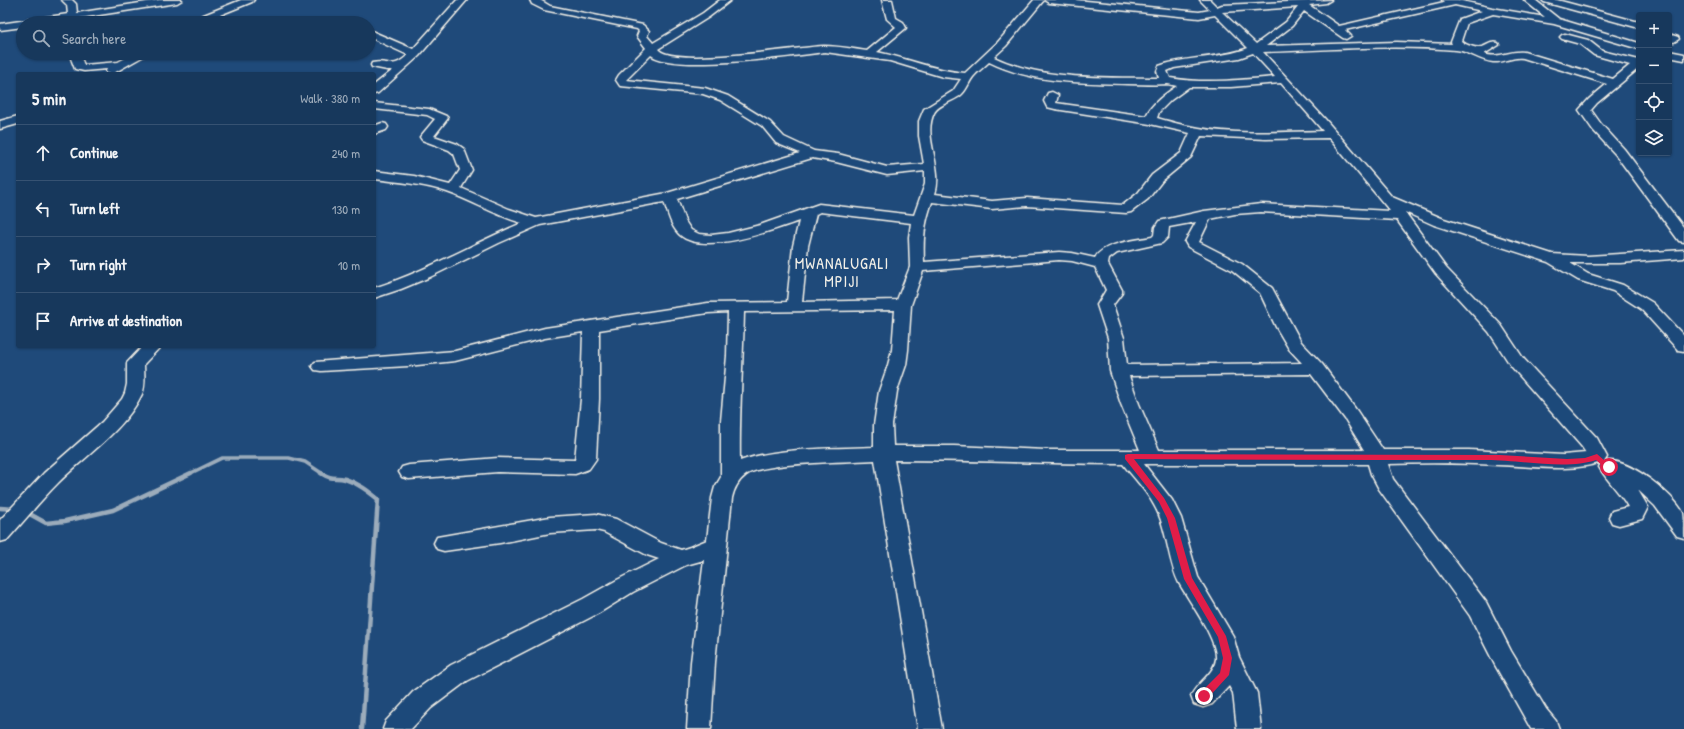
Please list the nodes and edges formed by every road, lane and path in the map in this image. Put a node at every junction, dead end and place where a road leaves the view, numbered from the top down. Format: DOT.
graph roads {
  1 [pos="67,0"];
  2 [pos="177,0"];
  3 [pos="249,0"];
  4 [pos="462,0"];
  5 [pos="535,0"];
  6 [pos="726,0"];
  7 [pos="887,0"];
  8 [pos="1039,0"];
  9 [pos="1049,0"];
  10 [pos="1205,0"];
  11 [pos="1326,0"];
  12 [pos="1529,0"];
  13 [pos="1547,0"];
  14 [pos="1451,1"];
  15 [pos="1302,5"];
  16 [pos="1583,10"];
  17 [pos="1215,11"];
  18 [pos="1492,11"];
  19 [pos="1513,15"];
  20 [pos="73,16"];
  21 [pos="209,16"];
  22 [pos="1550,16"];
  23 [pos="1562,23"];
  24 [pos="1636,24"];
  25 [pos="16,25"];
  26 [pos="0,27"];
  27 [pos="1337,29"];
  28 [pos="1545,30"];
  29 [pos="1558,34"];
  30 [pos="376,36"];
  31 [pos="1494,45"];
  32 [pos="1636,45"];
  33 [pos="1357,46"];
  34 [pos="651,49"];
  35 [pos="1255,49"];
  36 [pos="1468,50"];
  37 [pos="415,54"];
  38 [pos="870,54"];
  39 [pos="1672,55"];
  40 [pos="987,57"];
  41 [pos="1684,57"];
  42 [pos="76,60"];
  43 [pos="129,60"];
  44 [pos="1636,62"];
  45 [pos="119,65"];
  46 [pos="376,65"];
  47 [pos="404,65"];
  48 [pos="1636,66"];
  49 [pos="110,72"];
  50 [pos="968,76"];
  51 [pos="1283,80"];
  52 [pos="1167,81"];
  53 [pos="1615,83"];
  54 [pos="1186,84"];
  55 [pos="376,89"];
  56 [pos="1052,95"];
  57 [pos="376,106"];
  58 [pos="1150,120"];
  59 [pos="16,121"];
  60 [pos="0,125"];
  61 [pos="1200,132"];
  62 [pos="1332,134"];
  63 [pos="811,154"];
  64 [pos="931,167"];
  65 [pos="376,175"];
  66 [pos="453,190"];
  67 [pos="928,197"];
  68 [pos="669,198"];
  69 [pos="1387,199"];
  70 [pos="809,213"];
  71 [pos="1204,215"];
  72 [pos="1401,216"];
  73 [pos="919,220"];
  74 [pos="536,222"];
  75 [pos="1684,238"];
  76 [pos="1684,254"];
  77 [pos="1551,258"];
  78 [pos="1101,264"];
  79 [pos="917,267"];
  80 [pos="376,292"];
  81 [pos="903,305"];
  82 [pos="794,306"];
  83 [pos="736,307"];
  84 [pos="591,325"];
  85 [pos="1684,346"];
  86 [pos="151,348"];
  87 [pos="321,366"];
  88 [pos="1316,368"];
  89 [pos="1119,371"];
  90 [pos="884,453"];
  91 [pos="1152,456"];
  92 [pos="1128,457"];
  93 [pos="1378,457"];
  94 [pos="1603,462"];
  95 [pos="409,472"];
  96 [pos="731,478"];
  97 [pos="1619,517"];
  98 [pos="1684,530"];
  99 [pos="0,534"];
  100 [pos="444,543"];
  101 [pos="716,545"];
  102 [pos="681,558"];
  103 [pos="1228,658"];
  104 [pos="1204,696"];
  105 [pos="395,729"];
  106 [pos="699,729"];
  107 [pos="930,729"];
  108 [pos="1249,729"];
  109 [pos="1547,729"];
  1 -- 20 [label="street"];
  2 -- 20 [label="street"];
  3 -- 21 [label="street"];
  4 -- 37 [label="street"];
  5 -- 34 [label="street"];
  6 -- 34 [label="street"];
  7 -- 38 [label="street"];
  8 -- 40 [label="street"];
  9 -- 17 [label="street"];
  10 -- 17 [label="street"];
  11 -- 15 [label="street"];
  12 -- 22 [label="street"];
  13 -- 16 [label="street"];
  14 -- 18 [label="street"];
  14 -- 27 [label="street"];
  15 -- 17 [label="street"];
  15 -- 27 [label="street"];
  15 -- 35 [label="street"];
  16 -- 22 [label="street"];
  16 -- 24 [label="street"];
  17 -- 35 [label="street"];
  18 -- 19 [label="street"];
  18 -- 36 [label="street"];
  19 -- 23 [label="street"];
  19 -- 28 [label="street"];
  22 -- 23 [label="street"];
  23 -- 32 [label="street"];
  25 -- 26 [label="street"];
  27 -- 33 [label="street"];
  29 -- 44 [label="street"];
  30 -- 37 [label="street"];
  31 -- 36 [label="street"];
  33 -- 35 [label="street"];
  33 -- 36 [label="street"];
  34 -- 38 [label="street"];
  34 -- 63 [label="street"];
  35 -- 51 [label="street"];
  35 -- 52 [label="street"];
  36 -- 53 [label="street"];
  37 -- 47 [label="street"];
  38 -- 50 [label="street"];
  39 -- 41 [label="street"];
  40 -- 50 [label="street"];
  40 -- 52 [label="street"];
  42 -- 45 [label="street"];
  43 -- 45 [label="street"];
  45 -- 49 [label="street"];
  46 -- 47 [label="street"];
  47 -- 55 [label="street"];
  48 -- 53 [label="street"];
  50 -- 64 [label="street"];
  51 -- 54 [label="street"];
  51 -- 62 [label="street"];
  52 -- 54 [label="street"];
  53 -- 75 [label="street"];
  54 -- 58 [label="street"];
  56 -- 58 [label="street"];
  57 -- 66 [label="street"];
  58 -- 61 [label="street"];
  59 -- 60 [label="street"];
  61 -- 62 [label="street"];
  61 -- 67 [label="street"];
  62 -- 69 [label="street"];
  63 -- 64 [label="street"];
  63 -- 68 [label="street"];
  64 -- 67 [label="street"];
  65 -- 66 [label="street"];
  66 -- 74 [label="street"];
  67 -- 73 [label="street"];
  68 -- 70 [label="street"];
  68 -- 74 [label="street"];
  69 -- 72 [label="street"];
  69 -- 77 [label="street"];
  70 -- 73 [label="street"];
  70 -- 82 [label="street"];
  71 -- 72 [label="street"];
  71 -- 78 [label="street"];
  71 -- 88 [label="street"];
  72 -- 94 [label="street"];
  73 -- 79 [label="street"];
  74 -- 80 [label="street"];
  76 -- 77 [label="street"];
  77 -- 85 [label="street"];
  78 -- 79 [label="street"];
  78 -- 89 [label="street"];
  79 -- 81 [label="street"];
  81 -- 82 [label="street"];
  81 -- 90 [label="street"];
  82 -- 83 [label="street"];
  83 -- 84 [label="street"];
  83 -- 96 [label="street"];
  84 -- 87 [label="street"];
  84 -- 95 [label="street"];
  86 -- 99 [label="street"];
  88 -- 89 [label="street"];
  88 -- 93 [label="street"];
  89 -- 91 [label="street"];
  90 -- 92 [label="street"];
  90 -- 96 [label="street"];
  90 -- 107 [label="street"];
  91 -- 92 [label="street"];
  91 -- 93 [label="street"];
  92 -- 103 [label="street"];
  93 -- 94 [label="street"];
  93 -- 109 [label="street"];
  94 -- 97 [label="street"];
  94 -- 98 [label="street"];
  96 -- 101 [label="street"];
  100 -- 102 [label="street"];
  101 -- 102 [label="street"];
  101 -- 106 [label="street"];
  102 -- 105 [label="street"];
  103 -- 104 [label="street"];
  103 -- 108 [label="street"];
}
